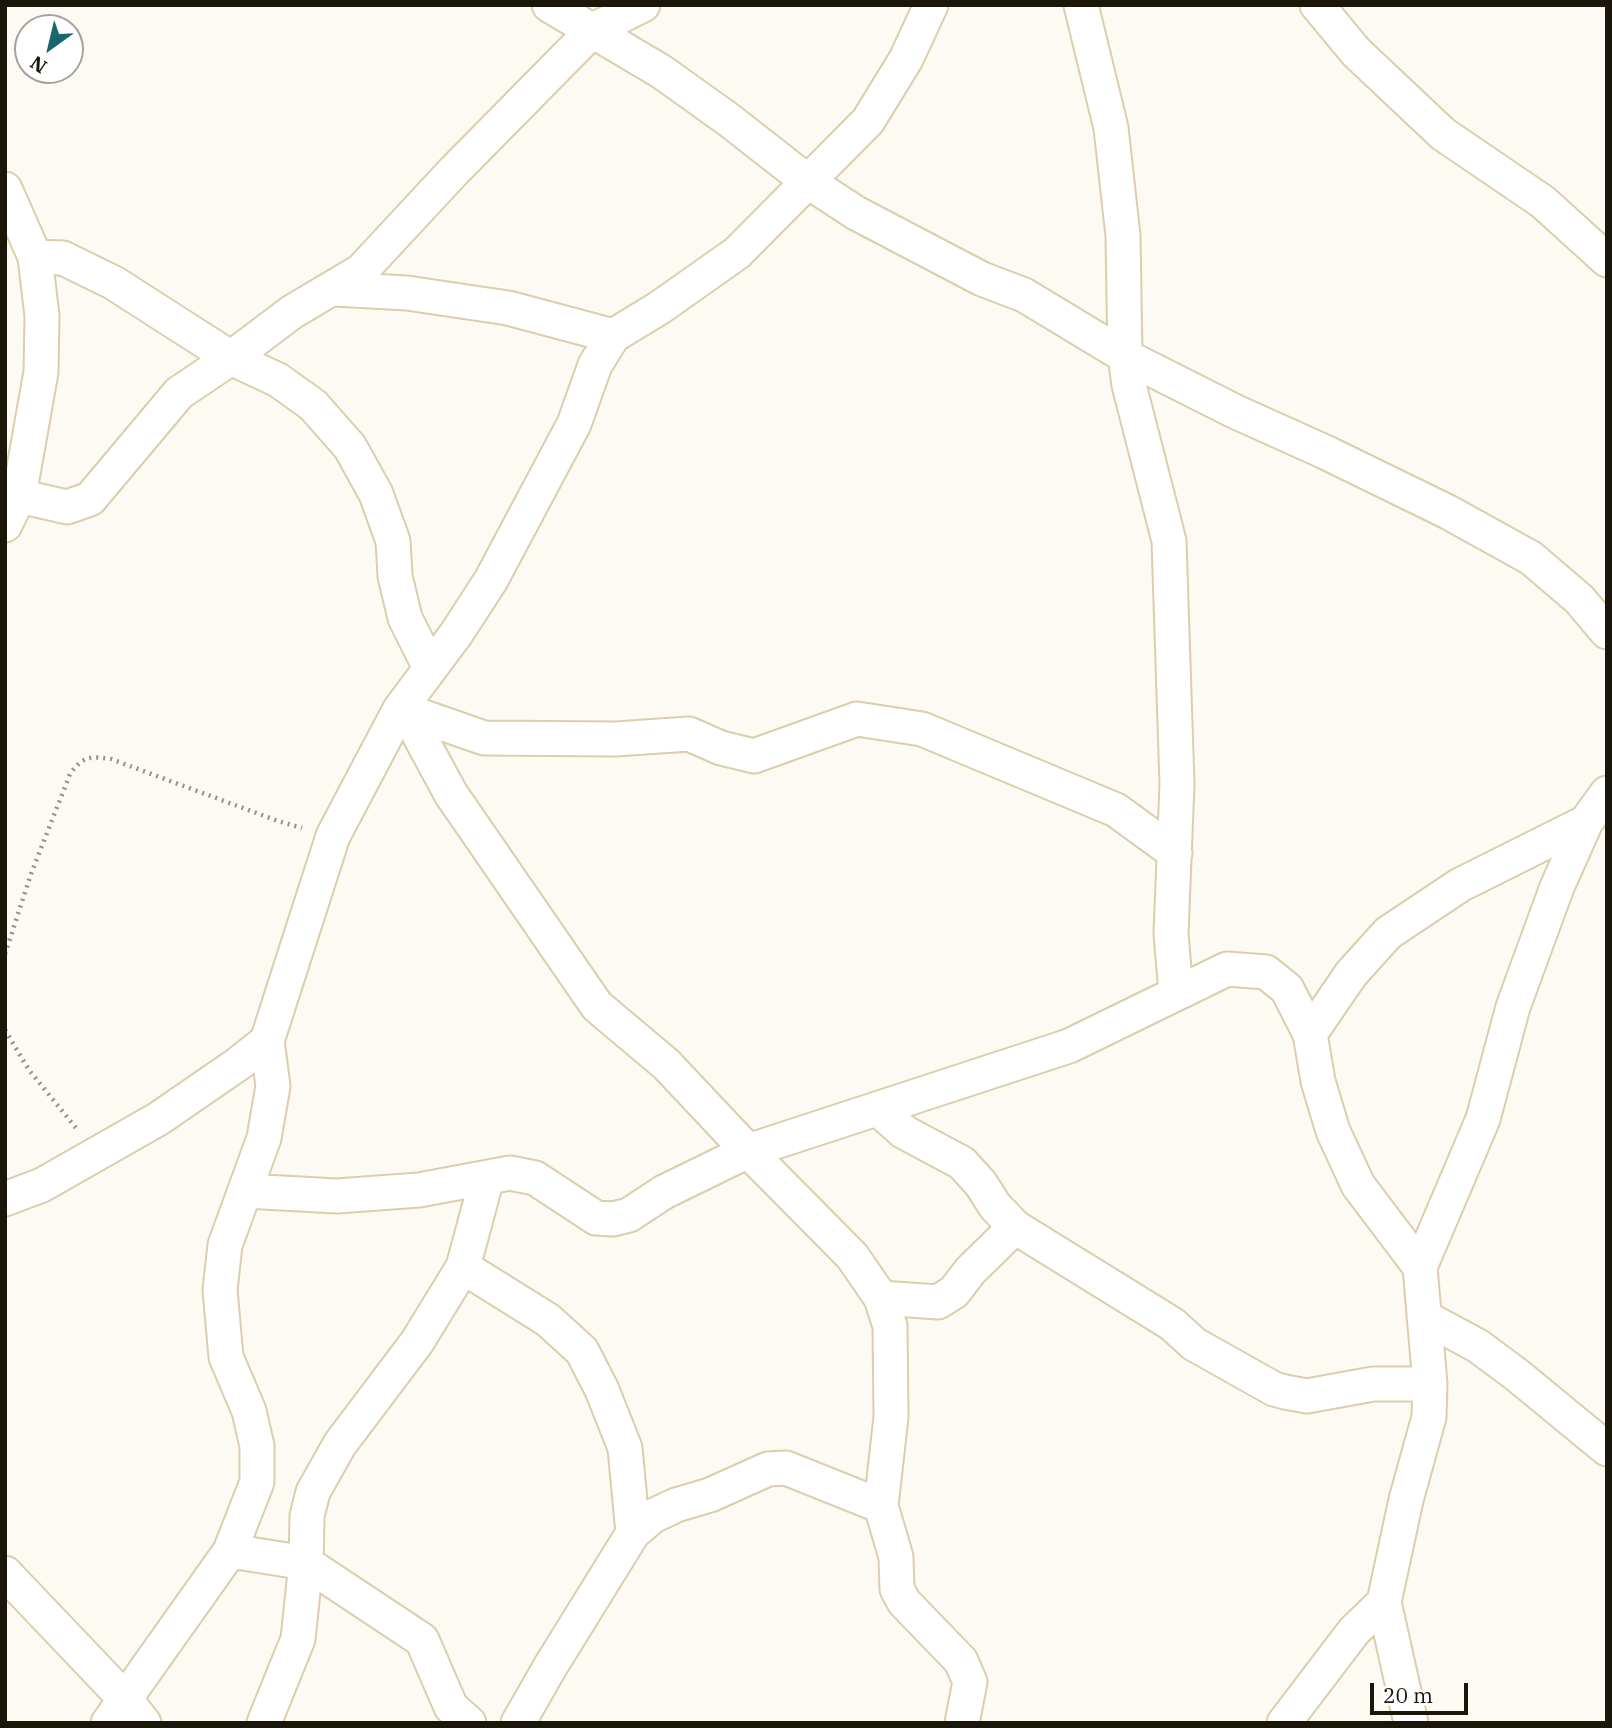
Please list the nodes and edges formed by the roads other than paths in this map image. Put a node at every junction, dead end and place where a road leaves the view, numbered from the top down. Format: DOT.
graph roads {
  1 [pos="549,5"];
  2 [pos="643,5"];
  3 [pos="931,5"];
  4 [pos="1081,5"];
  5 [pos="1317,5"];
  6 [pos="593,30"];
  7 [pos="807,181"];
  8 [pos="5,189"];
  9 [pos="35,257"];
  10 [pos="1607,260"];
  11 [pos="334,289"];
  12 [pos="614,336"];
  13 [pos="1125,356"];
  14 [pos="231,358"];
  15 [pos="19,496"];
  16 [pos="5,525"];
  17 [pos="1607,632"];
  18 [pos="430,668"];
  19 [pos="410,712"];
  20 [pos="1607,793"];
  21 [pos="1586,822"];
  22 [pos="1175,853"];
  23 [pos="1176,993"];
  24 [pos="1310,1034"];
  25 [pos="267,1041"];
  26 [pos="879,1110"];
  27 [pos="748,1151"];
  28 [pos="487,1178"];
  29 [pos="245,1191"];
  30 [pos="6,1201"];
  31 [pos="1016,1227"];
  32 [pos="463,1267"];
  33 [pos="1420,1267"];
  34 [pos="881,1298"];
  35 [pos="1424,1317"];
  36 [pos="1430,1384"];
  37 [pos="1607,1449"];
  38 [pos="881,1506"];
  39 [pos="632,1533"];
  40 [pos="230,1551"];
  41 [pos="306,1563"];
  42 [pos="5,1573"];
  43 [pos="1384,1602"];
  44 [pos="126,1715"];
  45 [pos="264,1723"];
  46 [pos="469,1723"];
  47 [pos="518,1723"];
  48 [pos="961,1723"];
  49 [pos="1284,1723"];
  50 [pos="1411,1723"];
  1 -- 6 [label="street"];
  2 -- 6 [label="street"];
  3 -- 7 [label="street"];
  4 -- 13 [label="street"];
  5 -- 10 [label="street"];
  6 -- 7 [label="street"];
  6 -- 11 [label="street"];
  7 -- 12 [label="street"];
  7 -- 13 [label="street"];
  8 -- 9 [label="street"];
  9 -- 14 [label="street"];
  9 -- 15 [label="street"];
  11 -- 12 [label="street"];
  11 -- 14 [label="street"];
  12 -- 18 [label="street"];
  13 -- 17 [label="street"];
  13 -- 22 [label="street"];
  14 -- 15 [label="street"];
  14 -- 18 [label="street"];
  15 -- 16 [label="street"];
  18 -- 19 [label="street"];
  19 -- 22 [label="street"];
  19 -- 25 [label="street"];
  19 -- 27 [label="street"];
  20 -- 21 [label="street"];
  21 -- 24 [label="street"];
  21 -- 33 [label="street"];
  22 -- 23 [label="street"];
  23 -- 24 [label="street"];
  23 -- 26 [label="street"];
  24 -- 33 [label="street"];
  25 -- 29 [label="street"];
  25 -- 30 [label="street"];
  26 -- 27 [label="street"];
  26 -- 31 [label="street"];
  27 -- 28 [label="street"];
  27 -- 34 [label="street"];
  28 -- 29 [label="street"];
  28 -- 32 [label="street"];
  29 -- 40 [label="street"];
  31 -- 34 [label="street"];
  31 -- 36 [label="street"];
  32 -- 39 [label="street"];
  32 -- 41 [label="street"];
  33 -- 35 [label="street"];
  34 -- 38 [label="street"];
  35 -- 36 [label="street"];
  35 -- 37 [label="street"];
  36 -- 43 [label="street"];
  38 -- 39 [label="street"];
  38 -- 48 [label="street"];
  39 -- 47 [label="street"];
  40 -- 41 [label="street"];
  40 -- 44 [label="street"];
  41 -- 45 [label="street"];
  41 -- 46 [label="street"];
  42 -- 44 [label="street"];
  43 -- 49 [label="street"];
  43 -- 50 [label="street"];
}
